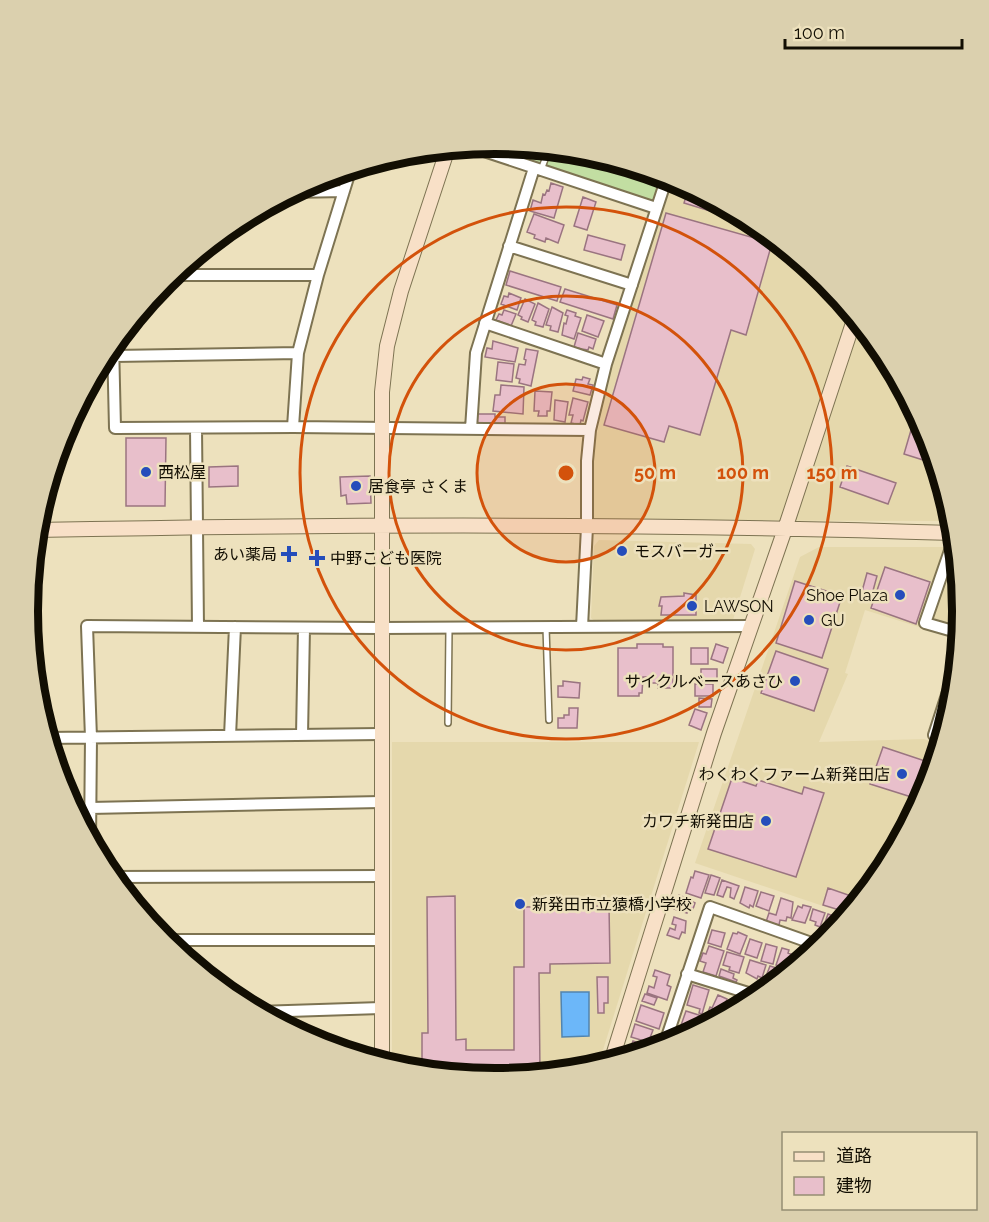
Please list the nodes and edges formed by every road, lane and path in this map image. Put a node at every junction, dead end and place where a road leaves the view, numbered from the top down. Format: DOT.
graph roads {
  1 [pos="493,154"];
  2 [pos="445,157"];
  3 [pos="545,157"];
  4 [pos="537,169"];
  5 [pos="348,178"];
  6 [pos="664,187"];
  7 [pos="344,191"];
  8 [pos="314,192"];
  9 [pos="657,208"];
  10 [pos="510,246"];
  11 [pos="185,275"];
  12 [pos="318,275"];
  13 [pos="632,285"];
  14 [pos="485,323"];
  15 [pos="852,327"];
  16 [pos="298,353"];
  17 [pos="116,356"];
  18 [pos="114,359"];
  19 [pos="606,364"];
  20 [pos="293,427"];
  21 [pos="196,428"];
  22 [pos="382,429"];
  23 [pos="471,429"];
  24 [pos="590,430"];
  25 [pos="381,526"];
  26 [pos="197,527"];
  27 [pos="587,527"];
  28 [pos="785,529"];
  29 [pos="45,530"];
  30 [pos="945,535"];
  31 [pos="948,553"];
  32 [pos="751,626"];
  33 [pos="198,627"];
  34 [pos="235,627"];
  35 [pos="546,627"];
  36 [pos="582,627"];
  37 [pos="304,628"];
  38 [pos="381,628"];
  39 [pos="449,628"];
  40 [pos="951,631"];
  41 [pos="549,720"];
  42 [pos="448,723"];
  43 [pos="381,734"];
  44 [pos="302,735"];
  45 [pos="230,736"];
  46 [pos="56,738"];
  47 [pos="91,738"];
  48 [pos="381,802"];
  49 [pos="90,808"];
  50 [pos="90,822"];
  51 [pos="381,876"];
  52 [pos="123,877"];
  53 [pos="177,940"];
  54 [pos="380,940"];
  55 [pos="809,942"];
  56 [pos="687,974"];
  57 [pos="746,992"];
  58 [pos="381,1008"];
  59 [pos="273,1011"];
  60 [pos="672,1032"];
  61 [pos="614,1052"];
  62 [pos="381,1053"];
  1 -- 4 [label="street"];
  2 -- 22 [label="street"];
  3 -- 4 [label="lane"];
  4 -- 9 [label="street"];
  4 -- 10 [label="street"];
  5 -- 7 [label="street"];
  6 -- 9 [label="street"];
  7 -- 8 [label="street"];
  7 -- 12 [label="street"];
  9 -- 13 [label="street"];
  10 -- 13 [label="street"];
  10 -- 14 [label="street"];
  11 -- 12 [label="street"];
  12 -- 16 [label="street"];
  13 -- 19 [label="street"];
  14 -- 19 [label="street"];
  14 -- 23 [label="street"];
  15 -- 28 [label="street"];
  16 -- 17 [label="street"];
  16 -- 20 [label="street"];
  18 -- 21 [label="street"];
  19 -- 24 [label="street"];
  20 -- 21 [label="street"];
  20 -- 22 [label="street"];
  21 -- 26 [label="street"];
  22 -- 23 [label="street"];
  22 -- 25 [label="street"];
  23 -- 24 [label="street"];
  24 -- 27 [label="street"];
  25 -- 26 [label="street"];
  25 -- 27 [label="street"];
  25 -- 38 [label="street"];
  26 -- 29 [label="street"];
  26 -- 33 [label="street"];
  27 -- 28 [label="street"];
  27 -- 36 [label="street"];
  28 -- 30 [label="street"];
  28 -- 32 [label="street"];
  31 -- 40 [label="street"];
  32 -- 36 [label="street"];
  32 -- 61 [label="street"];
  33 -- 34 [label="street"];
  33 -- 47 [label="street"];
  34 -- 37 [label="street"];
  34 -- 45 [label="street"];
  35 -- 36 [label="street"];
  35 -- 39 [label="street"];
  35 -- 41 [label="lane"];
  37 -- 38 [label="street"];
  37 -- 44 [label="street"];
  38 -- 39 [label="street"];
  38 -- 43 [label="street"];
  39 -- 42 [label="lane"];
  43 -- 44 [label="street"];
  43 -- 48 [label="street"];
  44 -- 45 [label="street"];
  45 -- 47 [label="street"];
  46 -- 47 [label="street"];
  47 -- 49 [label="street"];
  48 -- 49 [label="street"];
  48 -- 51 [label="street"];
  49 -- 50 [label="street"];
  51 -- 52 [label="street"];
  51 -- 54 [label="street"];
  53 -- 54 [label="street"];
  54 -- 58 [label="street"];
  55 -- 56 [label="street"];
  56 -- 57 [label="street"];
  56 -- 60 [label="street"];
  58 -- 59 [label="street"];
  58 -- 62 [label="street"];
}
